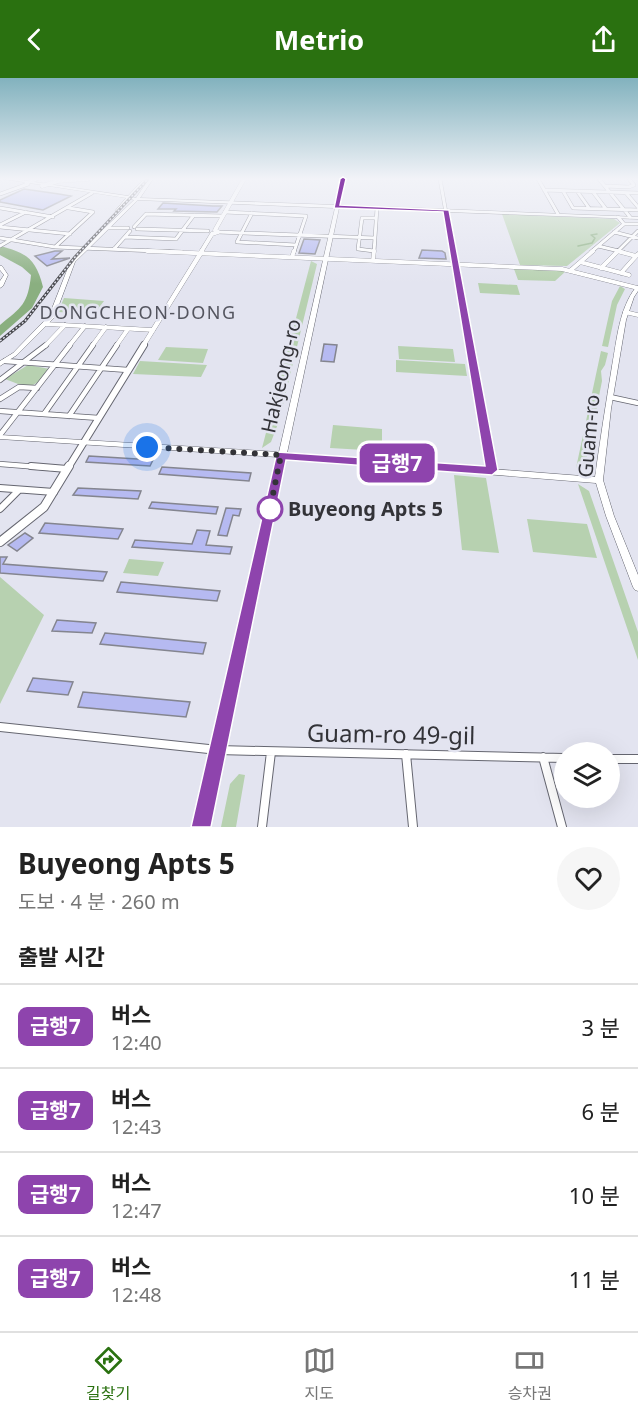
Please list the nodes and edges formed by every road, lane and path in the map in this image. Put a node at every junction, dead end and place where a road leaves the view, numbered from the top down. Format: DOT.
graph roads {
  1 [pos="22,214"];
  2 [pos="37,214"];
  3 [pos="58,214"];
  4 [pos="91,214"];
  5 [pos="115,214"];
  6 [pos="122,214"];
  7 [pos="224,214"];
  8 [pos="251,214"];
  9 [pos="269,214"];
  10 [pos="335,214"];
  11 [pos="376,214"];
  12 [pos="447,214"];
  13 [pos="558,214"];
  14 [pos="627,214"];
  15 [pos="194,215"];
  16 [pos="53,217"];
  17 [pos="618,217"];
  18 [pos="630,217"];
  19 [pos="376,218"];
  20 [pos="638,218"];
  21 [pos="624,224"];
  22 [pos="638,224"];
  23 [pos="0,226"];
  24 [pos="107,228"];
  25 [pos="132,229"];
  26 [pos="29,231"];
  27 [pos="182,231"];
  28 [pos="376,231"];
  29 [pos="638,231"];
  30 [pos="213,232"];
  31 [pos="614,232"];
  32 [pos="241,233"];
  33 [pos="69,234"];
  34 [pos="299,235"];
  35 [pos="0,237"];
  36 [pos="125,237"];
  37 [pos="331,237"];
  38 [pos="633,237"];
  39 [pos="359,238"];
  40 [pos="375,238"];
  41 [pos="638,238"];
  42 [pos="176,239"];
  43 [pos="12,240"];
  44 [pos="296,245"];
  45 [pos="0,246"];
  46 [pos="598,246"];
  47 [pos="55,247"];
  48 [pos="83,248"];
  49 [pos="114,249"];
  50 [pos="374,251"];
  51 [pos="618,251"];
  52 [pos="200,253"];
  53 [pos="637,255"];
  54 [pos="292,257"];
  55 [pos="326,259"];
  56 [pos="374,261"];
  57 [pos="580,262"];
  58 [pos="456,264"];
  59 [pos="0,267"];
  60 [pos="601,268"];
  61 [pos="571,270"];
  62 [pos="621,273"];
  63 [pos="629,275"];
  64 [pos="0,286"];
  65 [pos="638,288"];
  66 [pos="625,312"];
  67 [pos="638,315"];
  68 [pos="46,324"];
  69 [pos="64,325"];
  70 [pos="85,326"];
  71 [pos="106,327"];
  72 [pos="128,329"];
  73 [pos="153,330"];
  74 [pos="2,361"];
  75 [pos="26,363"];
  76 [pos="56,364"];
  77 [pos="78,366"];
  78 [pos="102,368"];
  79 [pos="128,370"];
  80 [pos="0,380"];
  81 [pos="37,388"];
  82 [pos="610,397"];
  83 [pos="0,399"];
  84 [pos="638,404"];
  85 [pos="0,411"];
  86 [pos="18,412"];
  87 [pos="44,414"];
  88 [pos="69,416"];
  89 [pos="99,418"];
  90 [pos="0,436"];
  91 [pos="83,442"];
  92 [pos="281,455"];
  93 [pos="0,464"];
  94 [pos="67,469"];
  95 [pos="492,470"];
  96 [pos="599,480"];
  97 [pos="0,488"];
  98 [pos="20,490"];
  99 [pos="54,492"];
  100 [pos="0,509"];
  101 [pos="0,542"];
  102 [pos="628,562"];
  103 [pos="638,563"];
  104 [pos="638,587"];
  105 [pos="0,727"];
  106 [pos="218,750"];
  107 [pos="271,752"];
  108 [pos="406,754"];
  109 [pos="543,757"];
  110 [pos="554,758"];
  111 [pos="620,759"];
  112 [pos="638,759"];
  113 [pos="201,827"];
  114 [pos="262,827"];
  115 [pos="412,827"];
  116 [pos="562,827"];
  1 -- 23 [label="street"];
  2 -- 16 [label="street"];
  3 -- 16 [label="street"];
  4 -- 33 [label="street"];
  5 -- 48 [label="main road"];
  6 -- 24 [label="main road"];
  7 -- 15 [label="street"];
  7 -- 30 [label="street"];
  8 -- 32 [label="street"];
  9 -- 34 [label="street"];
  10 -- 37 [label="main road, Hakjeong-ro"];
  11 -- 19 [label="street"];
  12 -- 58 [label="street"];
  13 -- 17 [label="main road"];
  14 -- 18 [label="street"];
  15 -- 25 [label="street"];
  15 -- 27 [label="street"];
  16 -- 26 [label="street"];
  17 -- 18 [label="main road"];
  17 -- 21 [label="street"];
  18 -- 20 [label="main road"];
  19 -- 28 [label="street"];
  19 -- 39 [label="street"];
  21 -- 22 [label="street"];
  21 -- 31 [label="street"];
  23 -- 26 [label="street"];
  24 -- 25 [label="street"];
  24 -- 48 [label="main road"];
  25 -- 27 [label="street"];
  25 -- 36 [label="street"];
  26 -- 33 [label="street"];
  26 -- 43 [label="street"];
  27 -- 30 [label="street"];
  27 -- 42 [label="street"];
  28 -- 40 [label="street"];
  29 -- 38 [label="street"];
  30 -- 32 [label="street"];
  30 -- 52 [label="street"];
  31 -- 38 [label="street"];
  31 -- 46 [label="street"];
  32 -- 34 [label="street"];
  32 -- 44 [label="street"];
  33 -- 47 [label="street"];
  34 -- 37 [label="street"];
  34 -- 44 [label="street"];
  35 -- 43 [label="street"];
  36 -- 42 [label="street"];
  36 -- 49 [label="street"];
  37 -- 39 [label="street"];
  37 -- 55 [label="main road, Hakjeong-ro"];
  38 -- 41 [label="street"];
  38 -- 51 [label="street"];
  39 -- 40 [label="street"];
  39 -- 50 [label="street"];
  40 -- 50 [label="street"];
  43 -- 45 [label="street"];
  43 -- 47 [label="street"];
  44 -- 54 [label="street"];
  46 -- 51 [label="street"];
  46 -- 57 [label="street"];
  47 -- 48 [label="street"];
  48 -- 49 [label="street"];
  48 -- 68 [label="main road"];
  48 -- 74 [label="main road"];
  49 -- 52 [label="street"];
  50 -- 56 [label="street"];
  51 -- 53 [label="street"];
  51 -- 60 [label="street"];
  52 -- 54 [label="street"];
  52 -- 73 [label="street"];
  53 -- 62 [label="street"];
  54 -- 55 [label="street"];
  55 -- 56 [label="street"];
  55 -- 92 [label="main road, Hakjeong-ro"];
  56 -- 58 [label="street"];
  57 -- 60 [label="street"];
  57 -- 61 [label="street"];
  58 -- 61 [label="street"];
  58 -- 95 [label="street"];
  59 -- 64 [label="main road"];
  60 -- 62 [label="street"];
  61 -- 65 [label="street"];
  62 -- 63 [label="street"];
  65 -- 66 [label="main road, Guam-ro"];
  66 -- 67 [label="street"];
  66 -- 82 [label="main road, Guam-ro"];
  68 -- 69 [label="street"];
  68 -- 74 [label="main road"];
  69 -- 70 [label="street"];
  69 -- 75 [label="street"];
  70 -- 71 [label="street"];
  70 -- 76 [label="street"];
  71 -- 72 [label="street"];
  71 -- 77 [label="street"];
  72 -- 73 [label="street"];
  72 -- 78 [label="street"];
  73 -- 79 [label="street"];
  74 -- 75 [label="street"];
  75 -- 76 [label="street"];
  75 -- 80 [label="street"];
  76 -- 77 [label="street"];
  76 -- 81 [label="street"];
  77 -- 78 [label="street"];
  77 -- 87 [label="street"];
  78 -- 79 [label="street"];
  78 -- 88 [label="street"];
  79 -- 89 [label="street"];
  81 -- 83 [label="street"];
  81 -- 86 [label="street"];
  82 -- 84 [label="street"];
  82 -- 96 [label="main road, Guam-ro"];
  85 -- 86 [label="street"];
  86 -- 87 [label="street"];
  86 -- 90 [label="street"];
  87 -- 88 [label="street"];
  88 -- 89 [label="street"];
  89 -- 91 [label="street"];
  90 -- 91 [label="main road"];
  91 -- 92 [label="main road"];
  91 -- 94 [label="street"];
  92 -- 95 [label="main road"];
  92 -- 106 [label="main road, Hakjeong-ro"];
  93 -- 94 [label="street"];
  94 -- 99 [label="street"];
  95 -- 96 [label="main road"];
  96 -- 102 [label="main road, Guam-ro"];
  97 -- 98 [label="street"];
  98 -- 99 [label="street"];
  98 -- 100 [label="street"];
  99 -- 101 [label="street"];
  102 -- 103 [label="street"];
  102 -- 104 [label="main road, Guam-ro"];
  105 -- 106 [label="street, Guam-ro 49-gil"];
  106 -- 107 [label="street, Guam-ro 49-gil"];
  106 -- 113 [label="main road, Hakjeong-ro"];
  107 -- 108 [label="street, Guam-ro 49-gil"];
  107 -- 114 [label="street"];
  108 -- 109 [label="street, Guam-ro 49-gil"];
  108 -- 115 [label="street"];
  109 -- 110 [label="street, Guam-ro 49-gil"];
  109 -- 116 [label="street"];
  111 -- 112 [label="street"];
}
